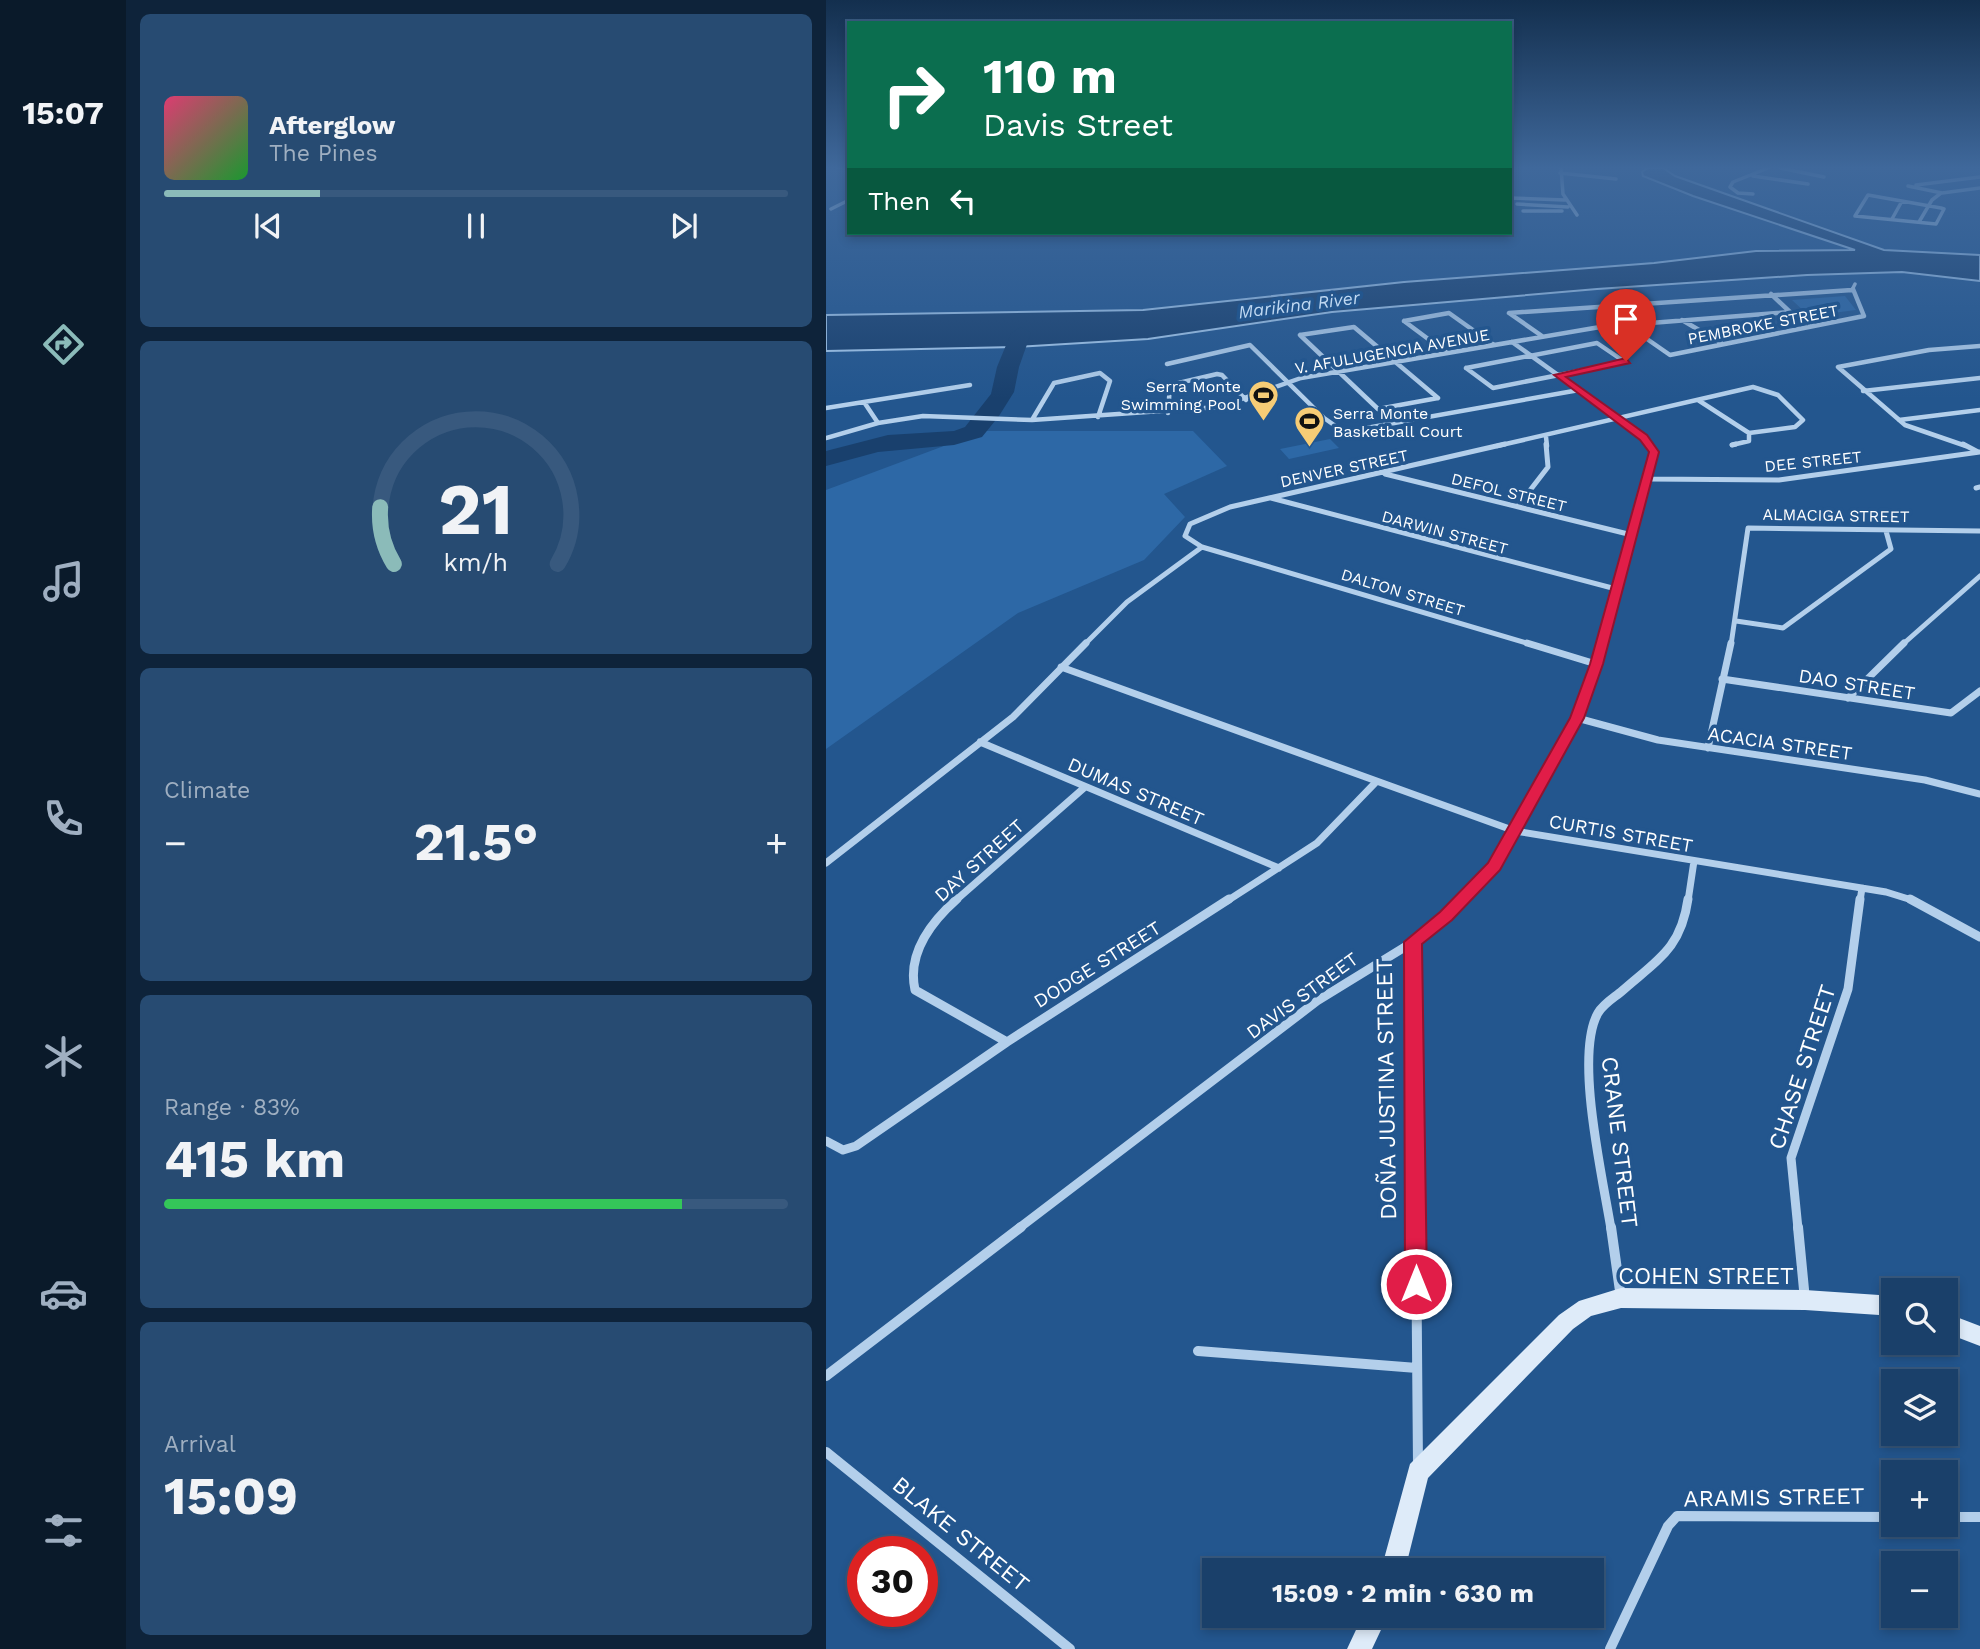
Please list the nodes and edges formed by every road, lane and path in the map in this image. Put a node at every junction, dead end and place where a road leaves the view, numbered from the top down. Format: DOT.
graph roads {
  1 [pos="1855,284"];
  2 [pos="1852,290"];
  3 [pos="1772,294"];
  4 [pos="1607,305"];
  5 [pos="1790,312"];
  6 [pos="1682,320"];
  7 [pos="1624,323"];
  8 [pos="1815,326"];
  9 [pos="1543,337"];
  10 [pos="1512,342"];
  11 [pos="1721,343"];
  12 [pos="1494,345"];
  13 [pos="1980,346"];
  14 [pos="1447,353"];
  15 [pos="1531,355"];
  16 [pos="1398,362"];
  17 [pos="1167,364"];
  18 [pos="1339,372"];
  19 [pos="1558,375"];
  20 [pos="1980,378"];
  21 [pos="1289,382"];
  22 [pos="970,386"];
  23 [pos="1579,390"];
  24 [pos="1863,391"];
  25 [pos="1246,400"];
  26 [pos="1698,400"];
  27 [pos="864,402"];
  28 [pos="826,408"];
  29 [pos="1980,410"];
  30 [pos="1168,413"];
  31 [pos="1098,417"];
  32 [pos="1619,419"];
  33 [pos="1032,420"];
  34 [pos="1899,420"];
  35 [pos="878,423"];
  36 [pos="1749,433"];
  37 [pos="1546,437"];
  38 [pos="826,438"];
  39 [pos="1731,445"];
  40 [pos="1980,453"];
  41 [pos="1380,473"];
  42 [pos="1649,479"];
  43 [pos="1268,498"];
  44 [pos="1518,506"];
  45 [pos="1886,531"];
  46 [pos="1980,531"];
  47 [pos="1632,535"];
  48 [pos="1202,547"];
  49 [pos="1980,576"];
  50 [pos="1616,589"];
  51 [pos="1736,621"];
  52 [pos="1597,664"];
  53 [pos="1061,667"];
  54 [pos="1722,679"];
  55 [pos="1980,691"];
  56 [pos="1848,698"];
  57 [pos="1577,718"];
  58 [pos="980,742"];
  59 [pos="1709,748"];
  60 [pos="1375,783"];
  61 [pos="1085,787"];
  62 [pos="1980,794"];
  63 [pos="1515,831"];
  64 [pos="1694,861"];
  65 [pos="826,863"];
  66 [pos="1279,868"];
  67 [pos="1861,888"];
  68 [pos="1980,937"];
  69 [pos="1413,942"];
  70 [pos="1007,1042"];
  71 [pos="826,1141"];
  72 [pos="1621,1298"];
  73 [pos="1804,1300"];
  74 [pos="1881,1305"];
  75 [pos="1958,1328"];
  76 [pos="1980,1336"];
  77 [pos="1198,1351"];
  78 [pos="1417,1368"];
  79 [pos="826,1376"];
  80 [pos="826,1452"];
  81 [pos="1418,1472"];
  82 [pos="1881,1517"];
  83 [pos="1958,1517"];
  84 [pos="1980,1517"];
  85 [pos="1396,1558"];
  86 [pos="1370,1628"];
  87 [pos="1070,1649"];
  88 [pos="1359,1649"];
  89 [pos="1610,1649"];
  1 -- 2 [label="street"];
  2 -- 3 [label="street"];
  2 -- 8 [label="street, PEMBROKE STREET"];
  3 -- 4 [label="street"];
  3 -- 5 [label="street"];
  4 -- 7 [label="street"];
  4 -- 9 [label="street"];
  5 -- 6 [label="street, V. AFULUGENCIA AVENUE"];
  5 -- 8 [label="street"];
  6 -- 7 [label="street, V. AFULUGENCIA AVENUE"];
  6 -- 11 [label="street"];
  7 -- 9 [label="street, V. AFULUGENCIA AVENUE"];
  7 -- 11 [label="street, PEMBROKE STREET"];
  8 -- 11 [label="street, PEMBROKE STREET"];
  9 -- 10 [label="street, V. AFULUGENCIA AVENUE"];
  10 -- 12 [label="street, V. AFULUGENCIA AVENUE"];
  10 -- 15 [label="street, DAVIS STREET"];
  12 -- 14 [label="street, V. AFULUGENCIA AVENUE"];
  12 -- 14 [label="street"];
  13 -- 24 [label="street"];
  14 -- 16 [label="street, V. AFULUGENCIA AVENUE"];
  15 -- 19 [label="street, DAVIS STREET"];
  15 -- 19 [label="street"];
  15 -- 19 [label="street"];
  16 -- 18 [label="street, V. AFULUGENCIA AVENUE"];
  16 -- 18 [label="street"];
  16 -- 18 [label="street"];
  17 -- 21 [label="street"];
  18 -- 21 [label="street, V. AFULUGENCIA AVENUE"];
  19 -- 23 [label="street, DAVIS STREET"];
  20 -- 24 [label="street"];
  21 -- 23 [label="street"];
  21 -- 25 [label="street, V. AFULUGENCIA AVENUE"];
  22 -- 27 [label="street"];
  23 -- 32 [label="street, DAVIS STREET"];
  24 -- 34 [label="street"];
  25 -- 30 [label="street, V. AFULUGENCIA AVENUE"];
  25 -- 30 [label="street"];
  26 -- 32 [label="street, DENVER STREET"];
  26 -- 36 [label="street"];
  26 -- 36 [label="street, DENVER STREET"];
  27 -- 28 [label="street"];
  27 -- 35 [label="street"];
  29 -- 34 [label="street"];
  30 -- 31 [label="street, V. AFULUGENCIA AVENUE"];
  31 -- 33 [label="street, V. AFULUGENCIA AVENUE"];
  31 -- 33 [label="street"];
  32 -- 37 [label="street, DENVER STREET"];
  32 -- 42 [label="street, DAVIS STREET"];
  33 -- 35 [label="street, V. AFULUGENCIA AVENUE"];
  34 -- 40 [label="street"];
  35 -- 38 [label="street, V. AFULUGENCIA AVENUE"];
  36 -- 39 [label="street"];
  37 -- 41 [label="street, DENVER STREET"];
  37 -- 44 [label="street"];
  40 -- 42 [label="street, DEE STREET"];
  41 -- 43 [label="street, DENVER STREET"];
  41 -- 44 [label="street, DEFOL STREET"];
  42 -- 47 [label="street, DAVIS STREET"];
  43 -- 48 [label="street, DENVER STREET"];
  43 -- 50 [label="street, DARWIN STREET"];
  44 -- 47 [label="street, DEFOL STREET"];
  45 -- 46 [label="street, ALMACIGA STREET"];
  45 -- 51 [label="street"];
  45 -- 51 [label="street, ALMACIGA STREET"];
  47 -- 50 [label="street, DAVIS STREET"];
  48 -- 52 [label="street, DALTON STREET"];
  48 -- 53 [label="street"];
  49 -- 56 [label="street"];
  50 -- 52 [label="street, DAVIS STREET"];
  51 -- 54 [label="street, ALMACIGA STREET"];
  52 -- 57 [label="street, DAVIS STREET"];
  53 -- 58 [label="street"];
  53 -- 60 [label="street, CURTIS STREET"];
  54 -- 56 [label="street, DAO STREET"];
  54 -- 59 [label="street, ALMACIGA STREET"];
  55 -- 56 [label="street, DAO STREET"];
  57 -- 59 [label="street, ACACIA STREET"];
  57 -- 63 [label="street, DAVIS STREET"];
  58 -- 61 [label="street, DUMAS STREET"];
  58 -- 65 [label="street"];
  59 -- 62 [label="street, ACACIA STREET"];
  60 -- 63 [label="street, CURTIS STREET"];
  60 -- 66 [label="street, DODGE STREET"];
  61 -- 66 [label="street, DUMAS STREET"];
  61 -- 70 [label="street, DAY STREET"];
  63 -- 64 [label="street, CURTIS STREET"];
  63 -- 69 [label="street, DAVIS STREET"];
  64 -- 67 [label="street, CURTIS STREET"];
  64 -- 72 [label="street, CRANE STREET"];
  66 -- 70 [label="street, DODGE STREET"];
  67 -- 68 [label="street, CURTIS STREET"];
  67 -- 73 [label="street, CHASE STREET"];
  69 -- 78 [label="street, DOÑA JUSTINA STREET"];
  69 -- 79 [label="street, DAVIS STREET"];
  70 -- 71 [label="street, DODGE STREET"];
  72 -- 73 [label="street, COHEN STREET"];
  72 -- 81 [label="street, COHEN STREET"];
  73 -- 74 [label="street, COHEN STREET"];
  75 -- 76 [label="street"];
  77 -- 78 [label="street"];
  78 -- 81 [label="street, DOÑA JUSTINA STREET"];
  80 -- 87 [label="street, BLAKE STREET"];
  81 -- 85 [label="street, DOÑA JUSTINA STREET"];
  82 -- 89 [label="street, ARAMIS STREET"];
  83 -- 84 [label="street"];
  86 -- 88 [label="street"];
}
